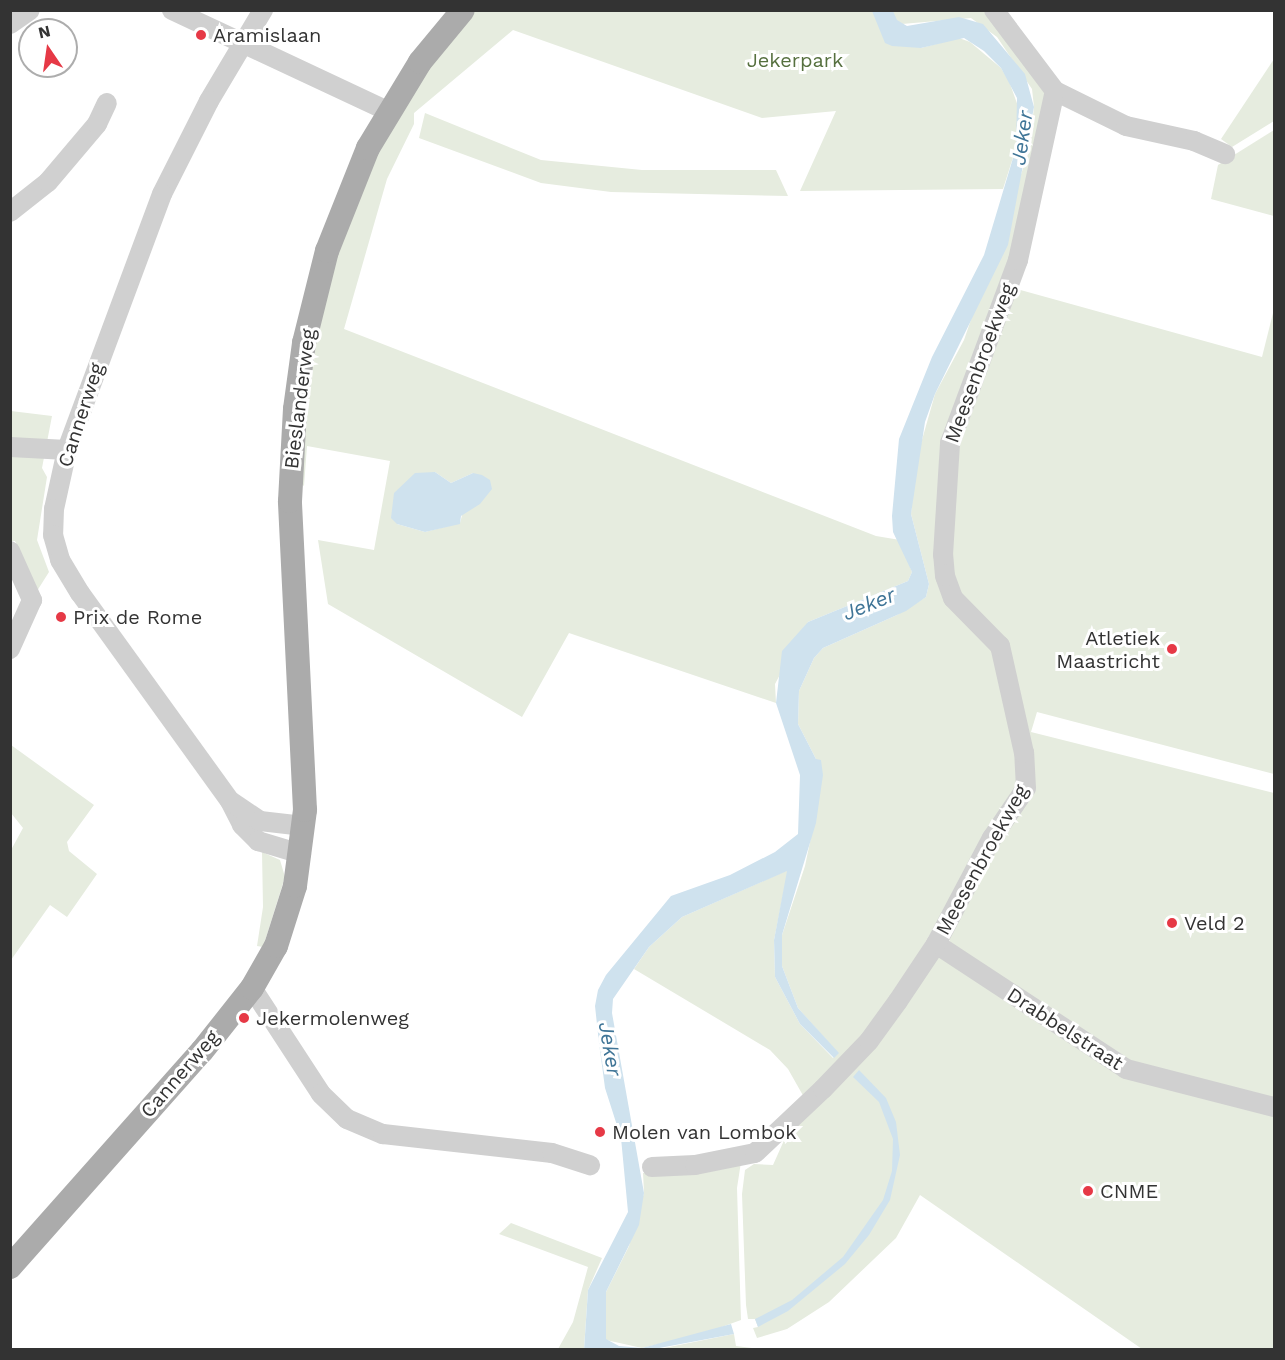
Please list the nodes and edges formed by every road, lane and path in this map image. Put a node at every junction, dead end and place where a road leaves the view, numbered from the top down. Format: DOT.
graph roads {
  1 [pos="30,10"];
  2 [pos="172,10"];
  3 [pos="263,10"];
  4 [pos="463,10"];
  5 [pos="994,10"];
  6 [pos="10,24"];
  7 [pos="243,42"];
  8 [pos="1055,91"];
  9 [pos="107,103"];
  10 [pos="388,111"];
  11 [pos="1225,154"];
  12 [pos="10,212"];
  13 [pos="10,447"];
  14 [pos="67,450"];
  15 [pos="11,555"];
  16 [pos="10,650"];
  17 [pos="230,801"];
  18 [pos="304,826"];
  19 [pos="301,854"];
  20 [pos="936,944"];
  21 [pos="252,988"];
  22 [pos="1275,1107"];
  23 [pos="590,1165"];
  24 [pos="652,1167"];
  25 [pos="10,1267"];
  1 -- 6 [label="street"];
  2 -- 7 [label="street"];
  3 -- 7 [label="street, Cannerweg"];
  4 -- 10 [label="main road, Bieslanderweg"];
  5 -- 8 [label="street"];
  7 -- 10 [label="street"];
  7 -- 14 [label="street, Cannerweg"];
  8 -- 11 [label="street"];
  8 -- 20 [label="street, Meesenbroekweg"];
  9 -- 12 [label="street"];
  10 -- 18 [label="main road, Bieslanderweg"];
  13 -- 14 [label="street"];
  14 -- 17 [label="street, Cannerweg"];
  15 -- 16 [label="street"];
  17 -- 18 [label="street, Cannerweg"];
  17 -- 19 [label="street, Cannerweg"];
  18 -- 19 [label="main road, Cannerweg"];
  19 -- 21 [label="main road, Cannerweg"];
  20 -- 22 [label="street, Drabbelstraat"];
  20 -- 24 [label="street"];
  21 -- 23 [label="street"];
  21 -- 25 [label="main road, Cannerweg"];
}
